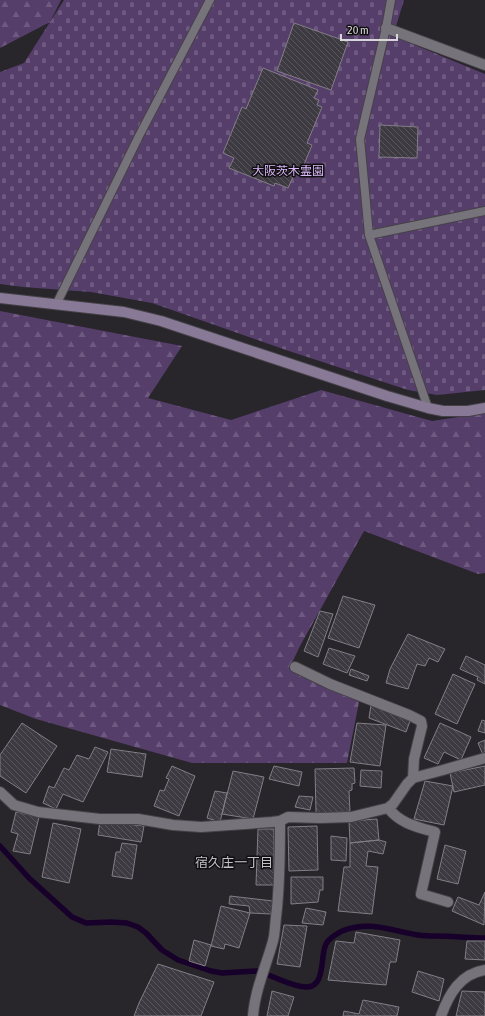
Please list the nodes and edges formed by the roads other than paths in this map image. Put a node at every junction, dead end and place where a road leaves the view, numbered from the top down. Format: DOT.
graph roads {
  1 [pos="210,0"];
  2 [pos="391,0"];
  3 [pos="386,28"];
  4 [pos="485,65"];
  5 [pos="485,211"];
  6 [pos="369,235"];
  7 [pos="0,298"];
  8 [pos="56,305"];
  9 [pos="428,408"];
  10 [pos="485,408"];
  11 [pos="295,667"];
  12 [pos="485,758"];
  13 [pos="413,778"];
  14 [pos="0,792"];
  15 [pos="388,808"];
  16 [pos="280,821"];
  17 [pos="448,902"];
  18 [pos="485,970"];
  19 [pos="253,1016"];
  20 [pos="441,1016"];
  1 -- 8 [label="lane"];
  2 -- 3 [label="lane"];
  3 -- 4 [label="street"];
  3 -- 6 [label="lane"];
  5 -- 6 [label="lane"];
  6 -- 9 [label="lane"];
  7 -- 8 [label="street"];
  8 -- 9 [label="street"];
  9 -- 10 [label="street"];
  11 -- 13 [label="street"];
  12 -- 13 [label="street"];
  13 -- 15 [label="street"];
  14 -- 16 [label="street"];
  15 -- 16 [label="street"];
  15 -- 17 [label="street"];
  16 -- 19 [label="street"];
  18 -- 20 [label="street"];
}
